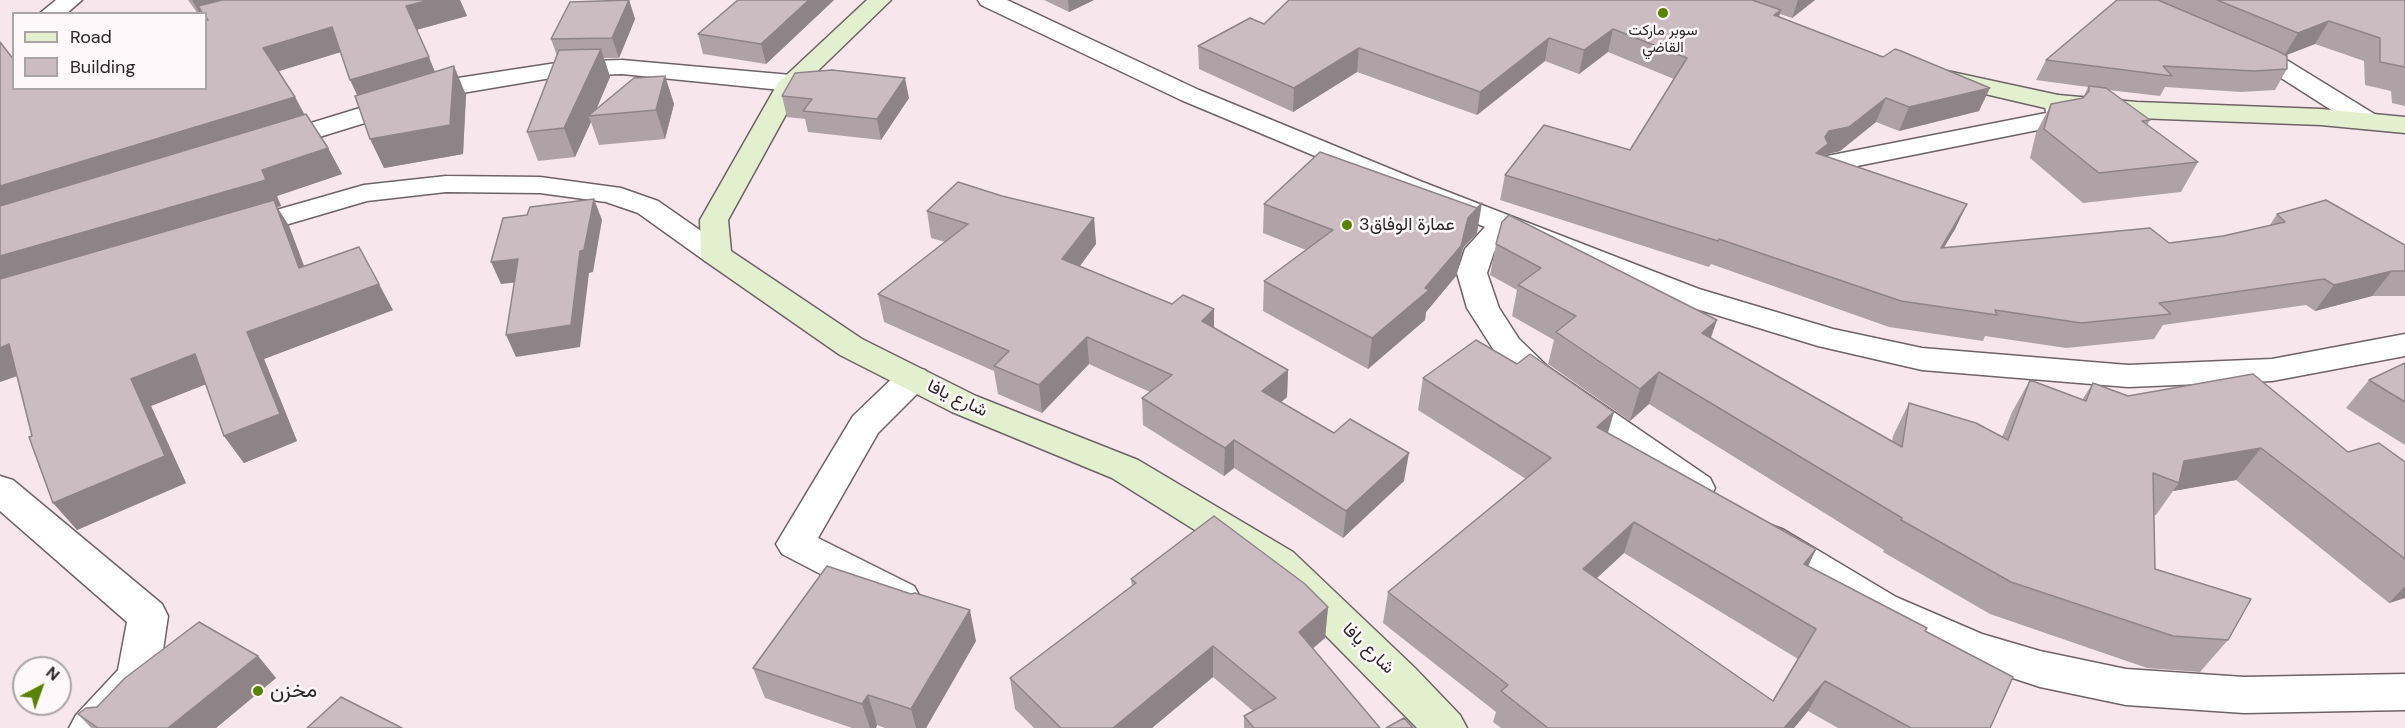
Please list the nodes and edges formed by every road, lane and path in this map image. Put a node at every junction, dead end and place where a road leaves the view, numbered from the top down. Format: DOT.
graph roads {
  1 [pos="71,0"];
  2 [pos="880,0"];
  3 [pos="989,0"];
  4 [pos="54,12"];
  5 [pos="2223,41"];
  6 [pos="1928,74"];
  7 [pos="790,83"];
  8 [pos="2058,103"];
  9 [pos="2367,121"];
  10 [pos="2405,125"];
  11 [pos="252,150"];
  12 [pos="1832,164"];
  13 [pos="1504,224"];
  14 [pos="216,236"];
  15 [pos="716,255"];
  16 [pos="2405,345"];
  17 [pos="913,378"];
  18 [pos="0,490"];
  19 [pos="919,607"];
  20 [pos="2405,692"];
  21 [pos="91,728"];
  22 [pos="1445,728"];
  1 -- 4 [label="street"];
  2 -- 7 [label="street"];
  3 -- 13 [label="street"];
  5 -- 9 [label="street"];
  6 -- 8 [label="street"];
  7 -- 11 [label="street"];
  7 -- 15 [label="street"];
  8 -- 9 [label="street"];
  8 -- 12 [label="street"];
  9 -- 10 [label="street"];
  13 -- 16 [label="street"];
  13 -- 20 [label="street"];
  14 -- 15 [label="street"];
  15 -- 17 [label="street, شارع يافا"];
  17 -- 19 [label="street"];
  17 -- 22 [label="street, شارع يافا"];
  18 -- 21 [label="street"];
}
